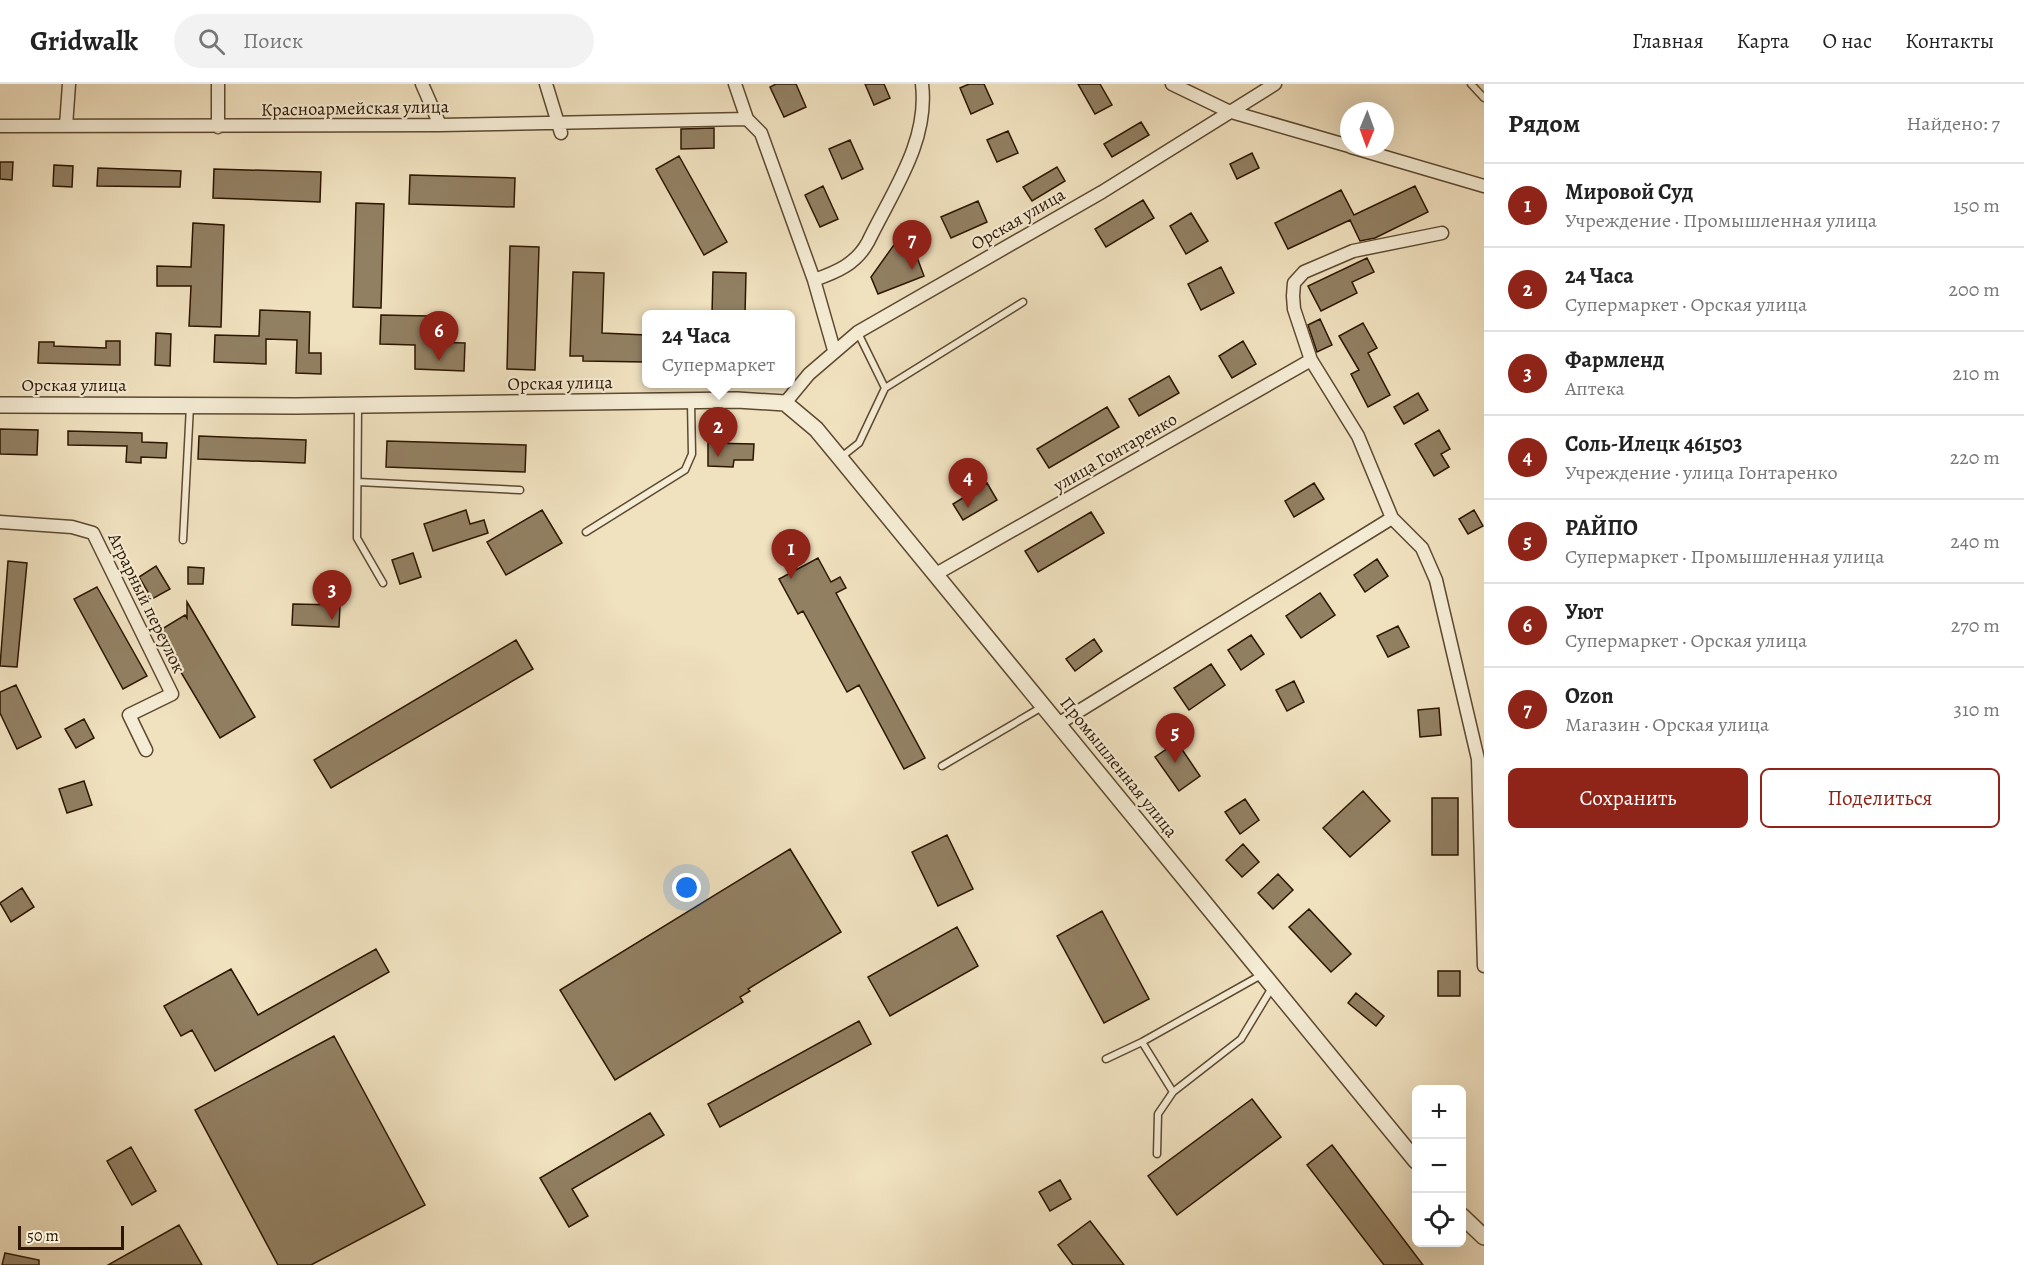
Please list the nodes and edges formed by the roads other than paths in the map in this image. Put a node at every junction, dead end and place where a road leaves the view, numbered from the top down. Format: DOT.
graph roads {
  1 [pos="69,84"];
  2 [pos="218,84"];
  3 [pos="422,84"];
  4 [pos="546,84"];
  5 [pos="735,84"];
  6 [pos="922,84"];
  7 [pos="1172,84"];
  8 [pos="1275,84"];
  9 [pos="1471,84"];
  10 [pos="1484,98"];
  11 [pos="1228,111"];
  12 [pos="751,122"];
  13 [pos="440,125"];
  14 [pos="0,126"];
  15 [pos="66,126"];
  16 [pos="219,128"];
  17 [pos="560,129"];
  18 [pos="1340,144"];
  19 [pos="1381,156"];
  20 [pos="1484,186"];
  21 [pos="1442,232"];
  22 [pos="814,280"];
  23 [pos="1023,302"];
  24 [pos="858,332"];
  25 [pos="834,350"];
  26 [pos="1311,360"];
  27 [pos="885,388"];
  28 [pos="691,401"];
  29 [pos="785,403"];
  30 [pos="0,405"];
  31 [pos="190,405"];
  32 [pos="358,405"];
  33 [pos="840,458"];
  34 [pos="358,482"];
  35 [pos="520,490"];
  36 [pos="1392,518"];
  37 [pos="0,522"];
  38 [pos="586,532"];
  39 [pos="183,540"];
  40 [pos="936,574"];
  41 [pos="383,584"];
  42 [pos="1045,705"];
  43 [pos="1058,724"];
  44 [pos="146,750"];
  45 [pos="942,766"];
  46 [pos="1484,966"];
  47 [pos="1268,980"];
  48 [pos="1142,1042"];
  49 [pos="1106,1059"];
  50 [pos="1173,1092"];
  51 [pos="1157,1154"];
  52 [pos="1412,1156"];
  53 [pos="1466,1221"];
  54 [pos="1484,1237"];
  1 -- 15 [label="street"];
  2 -- 16 [label="street"];
  3 -- 13 [label="street"];
  4 -- 17 [label="street"];
  5 -- 12 [label="street"];
  6 -- 22 [label="street"];
  7 -- 11 [label="street"];
  8 -- 11 [label="street, Орская улица"];
  9 -- 10 [label="lane"];
  11 -- 18 [label="street"];
  11 -- 24 [label="street, Орская улица"];
  12 -- 17 [label="street, Красноармейская улица"];
  12 -- 22 [label="street"];
  13 -- 16 [label="street, Красноармейская улица"];
  13 -- 17 [label="street, Красноармейская улица"];
  14 -- 15 [label="street, Красноармейская улица"];
  15 -- 16 [label="street, Красноармейская улица"];
  19 -- 20 [label="street"];
  21 -- 26 [label="street"];
  22 -- 25 [label="street"];
  23 -- 27 [label="lane"];
  24 -- 25 [label="street, Орская улица"];
  24 -- 27 [label="lane"];
  25 -- 29 [label="street, Орская улица"];
  26 -- 36 [label="street"];
  26 -- 40 [label="street, улица Гонтаренко"];
  27 -- 33 [label="lane"];
  28 -- 29 [label="street, Орская улица"];
  28 -- 32 [label="street, Орская улица"];
  28 -- 38 [label="lane"];
  29 -- 33 [label="street, Промышленная улица"];
  30 -- 31 [label="street, Орская улица"];
  31 -- 32 [label="street, Орская улица"];
  31 -- 39 [label="lane"];
  32 -- 34 [label="lane"];
  33 -- 40 [label="street, Промышленная улица"];
  34 -- 35 [label="lane"];
  34 -- 41 [label="lane"];
  36 -- 43 [label="street"];
  36 -- 46 [label="street"];
  37 -- 44 [label="street, Аграрный переулок"];
  40 -- 42 [label="street, Промышленная улица"];
  42 -- 43 [label="street, Промышленная улица"];
  42 -- 45 [label="lane"];
  43 -- 47 [label="street, Промышленная улица"];
  47 -- 48 [label="lane"];
  47 -- 50 [label="lane"];
  47 -- 52 [label="street, Промышленная улица"];
  48 -- 49 [label="lane"];
  48 -- 50 [label="lane"];
  50 -- 51 [label="lane"];
  53 -- 54 [label="street"];
}
